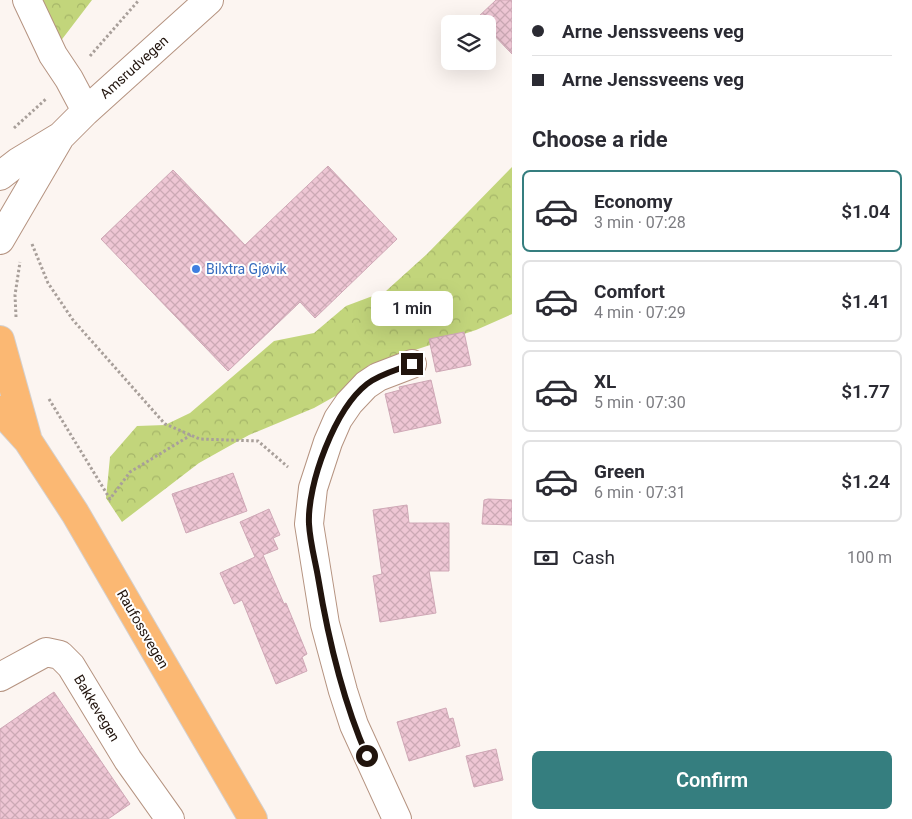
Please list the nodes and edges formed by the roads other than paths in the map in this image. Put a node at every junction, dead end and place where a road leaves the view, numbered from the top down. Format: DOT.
graph roads {
  1 [pos="27,0"];
  2 [pos="209,0"];
  3 [pos="86,111"];
  4 [pos="61,136"];
  5 [pos="0,176"];
  6 [pos="0,240"];
  7 [pos="8,331"];
  8 [pos="412,364"];
  9 [pos="0,410"];
  10 [pos="28,441"];
  11 [pos="0,677"];
  12 [pos="170,819"];
  13 [pos="254,819"];
  14 [pos="397,819"];
  1 -- 3 [label="street"];
  2 -- 3 [label="street, Amsrudvegen"];
  3 -- 4 [label="street, Amsrudvegen"];
  4 -- 5 [label="street, Amsrudvegen"];
  4 -- 6 [label="street, Amsrudvegen"];
  7 -- 10 [label="main road, Raufossvegen"];
  8 -- 14 [label="street"];
  9 -- 10 [label="main road, Raufossvegen"];
  10 -- 13 [label="main road, Raufossvegen"];
  11 -- 12 [label="street, Bakkevegen"];
}
